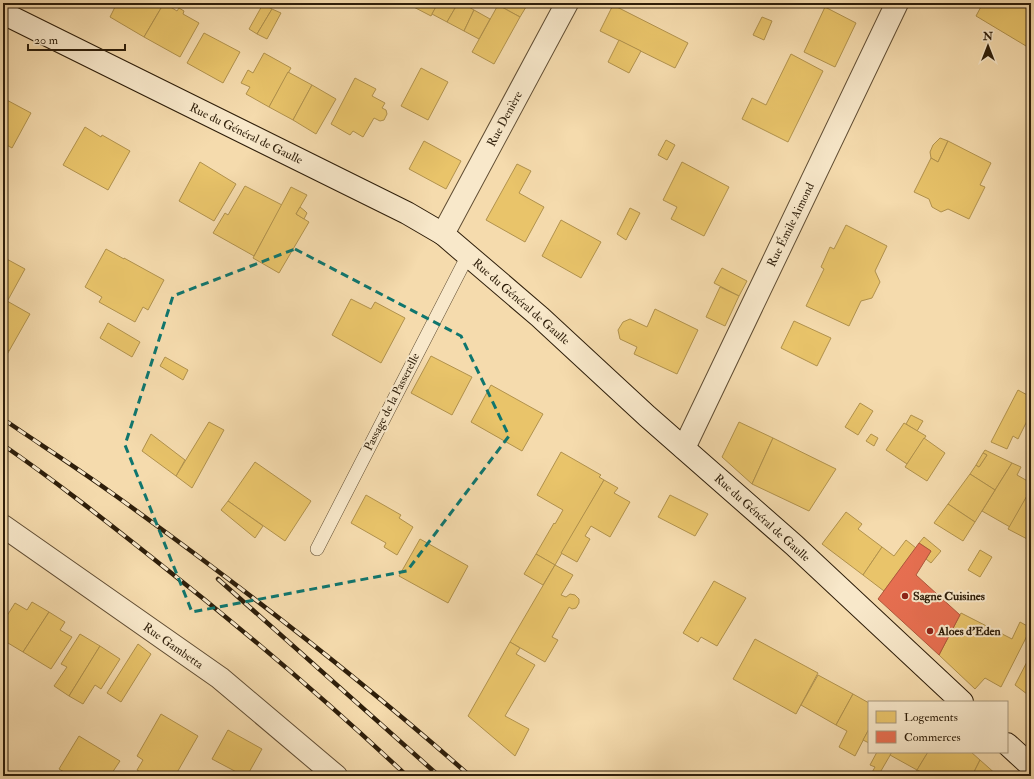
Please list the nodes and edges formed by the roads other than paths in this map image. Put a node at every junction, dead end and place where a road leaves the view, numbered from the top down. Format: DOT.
graph roads {
  1 [pos="567,3"];
  2 [pos="897,3"];
  3 [pos="3,13"];
  4 [pos="443,234"];
  5 [pos="468,255"];
  6 [pos="684,448"];
  7 [pos="3,526"];
  8 [pos="317,549"];
  9 [pos="961,701"];
  10 [pos="1008,745"];
  11 [pos="1031,766"];
  12 [pos="336,776"];
  1 -- 4 [label="street, Rue Denière"];
  2 -- 6 [label="street, Rue Émile Aimond"];
  3 -- 4 [label="street, Rue du Général de Gaulle"];
  4 -- 5 [label="street, Rue du Général de Gaulle"];
  5 -- 6 [label="street, Rue du Général de Gaulle"];
  5 -- 8 [label="lane, Passage de la Passerelle"];
  6 -- 9 [label="street, Rue du Général de Gaulle"];
  7 -- 12 [label="street, Rue Gambetta"];
  10 -- 11 [label="street"];
}
